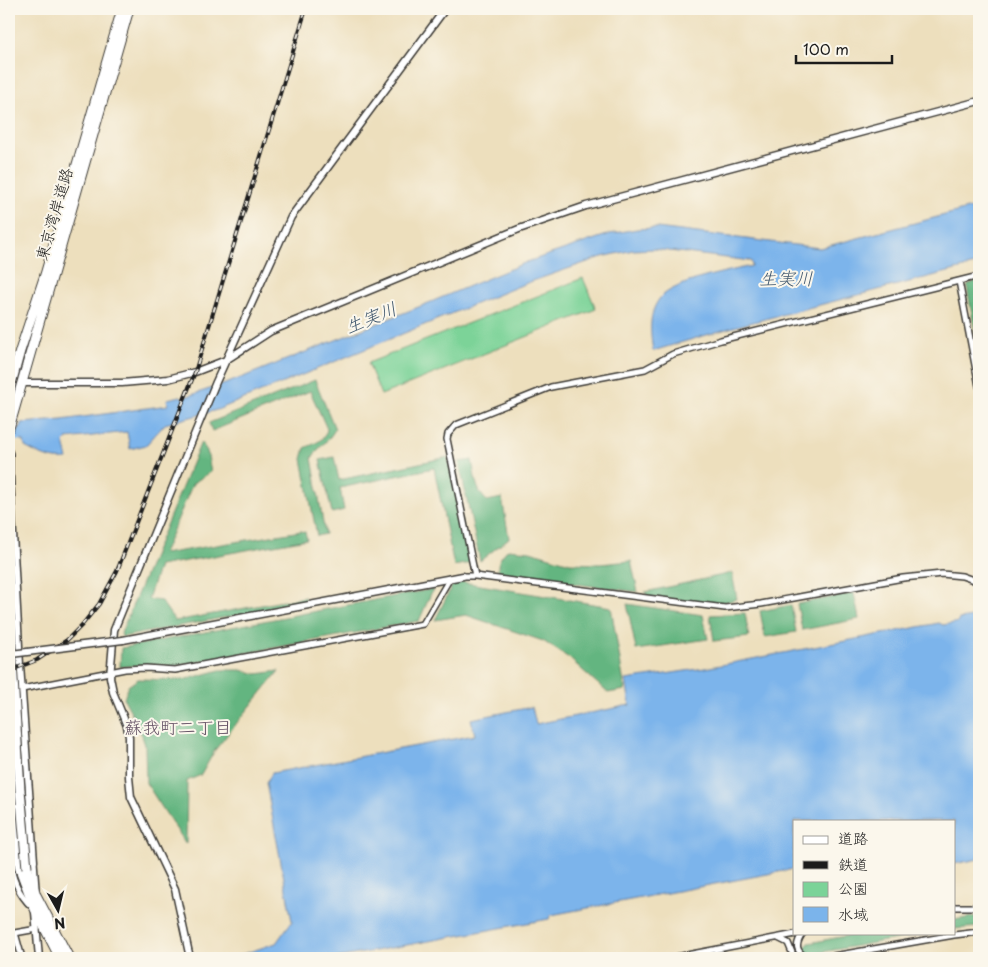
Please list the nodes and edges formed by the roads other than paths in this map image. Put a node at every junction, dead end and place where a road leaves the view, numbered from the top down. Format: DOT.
graph roads {
  1 [pos="122,9"];
  2 [pos="129,9"];
  3 [pos="445,9"];
  4 [pos="979,101"];
  5 [pos="979,276"];
  6 [pos="959,281"];
  7 [pos="226,360"];
  8 [pos="21,383"];
  9 [pos="979,386"];
  10 [pos="9,391"];
  11 [pos="10,424"];
  12 [pos="9,451"];
  13 [pos="10,477"];
  14 [pos="462,576"];
  15 [pos="476,576"];
  16 [pos="450,578"];
  17 [pos="979,582"];
  18 [pos="9,615"];
  19 [pos="10,654"];
  20 [pos="110,673"];
  21 [pos="22,688"];
  22 [pos="9,740"];
  23 [pos="9,856"];
  24 [pos="27,866"];
  25 [pos="36,895"];
  26 [pos="956,907"];
  27 [pos="979,907"];
  28 [pos="35,909"];
  29 [pos="37,929"];
  30 [pos="979,932"];
  31 [pos="12,933"];
  32 [pos="797,934"];
  33 [pos="801,934"];
  34 [pos="777,938"];
  35 [pos="683,957"];
  36 [pos="22,958"];
  37 [pos="39,958"];
  38 [pos="60,958"];
  39 [pos="69,958"];
  40 [pos="190,958"];
  41 [pos="671,958"];
  42 [pos="792,958"];
  43 [pos="808,958"];
  44 [pos="822,958"];
  1 -- 10 [label="highway, 東京湾岸道路"];
  2 -- 8 [label="highway, 東京湾岸道路"];
  3 -- 7 [label="street"];
  4 -- 7 [label="street"];
  5 -- 6 [label="street"];
  6 -- 9 [label="street"];
  6 -- 15 [label="street"];
  7 -- 8 [label="street"];
  7 -- 20 [label="street"];
  8 -- 11 [label="highway, 東京湾岸道路"];
  12 -- 13 [label="street"];
  13 -- 21 [label="street"];
  14 -- 15 [label="street"];
  14 -- 16 [label="street"];
  15 -- 17 [label="street"];
  16 -- 19 [label="street, bridge"];
  16 -- 20 [label="street"];
  18 -- 19 [label="highway, bridge"];
  19 -- 24 [label="highway, bridge"];
  20 -- 21 [label="street"];
  20 -- 40 [label="street"];
  21 -- 24 [label="street"];
  22 -- 24 [label="highway"];
  23 -- 28 [label="street"];
  24 -- 25 [label="highway"];
  24 -- 28 [label="highway"];
  25 -- 28 [label="street"];
  25 -- 39 [label="highway"];
  26 -- 27 [label="street"];
  28 -- 29 [label="street"];
  28 -- 38 [label="highway"];
  29 -- 31 [label="street"];
  29 -- 37 [label="street"];
  30 -- 44 [label="street"];
  31 -- 36 [label="street"];
  32 -- 34 [label="street"];
  33 -- 43 [label="street"];
  34 -- 35 [label="street"];
  34 -- 42 [label="street"];
  35 -- 41 [label="street"];
}
